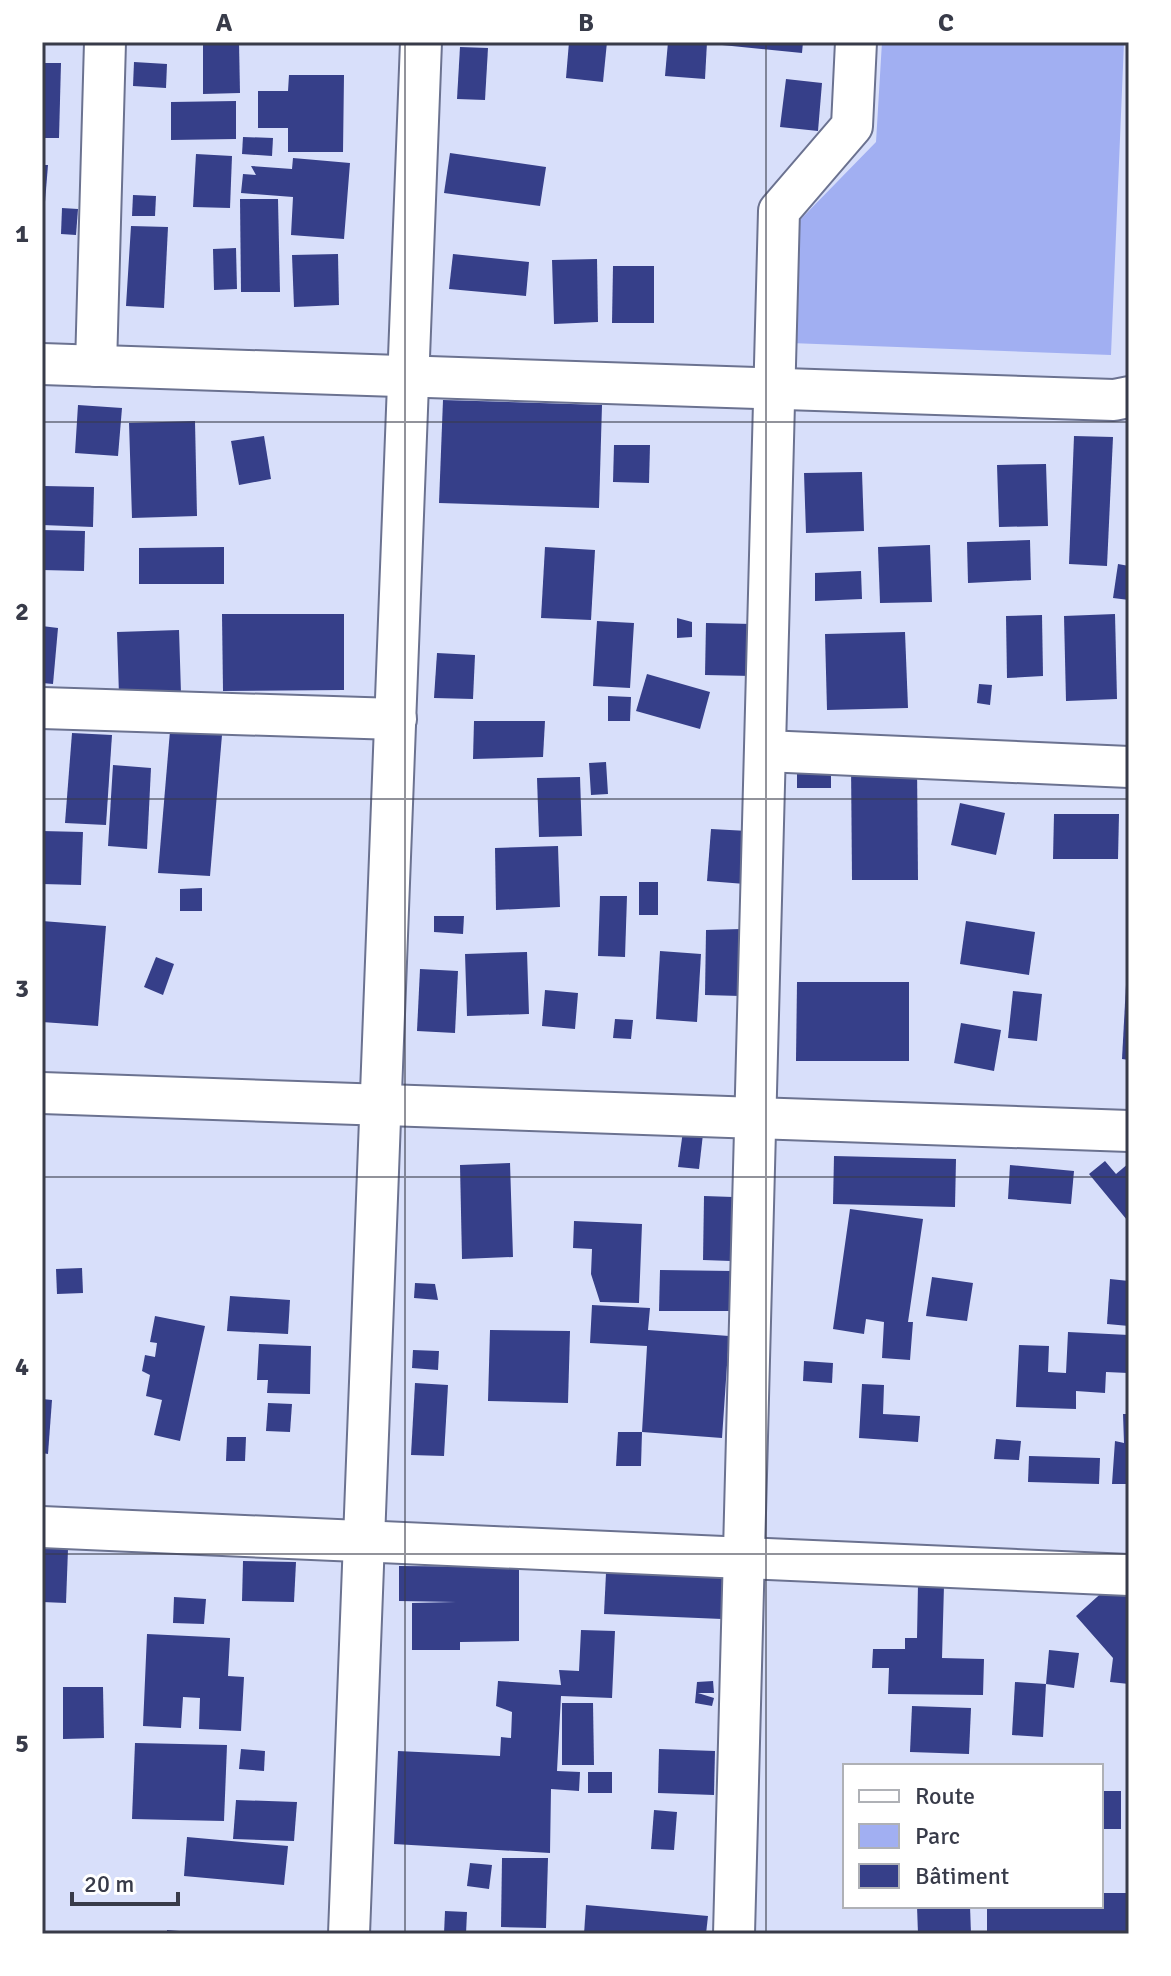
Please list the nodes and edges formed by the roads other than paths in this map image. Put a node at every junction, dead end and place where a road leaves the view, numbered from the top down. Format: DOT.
graph roads {
  1 [pos="105,42"];
  2 [pos="421,42"];
  3 [pos="856,42"];
  4 [pos="42,364"];
  5 [pos="96,366"];
  6 [pos="408,377"];
  7 [pos="773,389"];
  8 [pos="1129,397"];
  9 [pos="42,708"];
  10 [pos="396,719"];
  11 [pos="765,751"];
  12 [pos="1129,767"];
  13 [pos="42,1093"];
  14 [pos="380,1105"];
  15 [pos="756,1118"];
  16 [pos="1129,1131"];
  17 [pos="42,1527"];
  18 [pos="364,1541"];
  19 [pos="744,1558"];
  20 [pos="1129,1575"];
  21 [pos="349,1934"];
  22 [pos="734,1934"];
  1 -- 5 [label="street"];
  2 -- 6 [label="street"];
  3 -- 7 [label="street"];
  4 -- 5 [label="street"];
  5 -- 6 [label="street"];
  6 -- 7 [label="street"];
  6 -- 10 [label="street"];
  7 -- 8 [label="street"];
  7 -- 11 [label="street"];
  9 -- 10 [label="street"];
  10 -- 14 [label="street"];
  11 -- 12 [label="street"];
  11 -- 15 [label="street"];
  13 -- 14 [label="street"];
  14 -- 15 [label="street"];
  14 -- 18 [label="street"];
  15 -- 16 [label="street"];
  15 -- 19 [label="street"];
  17 -- 18 [label="street"];
  18 -- 19 [label="street"];
  18 -- 21 [label="street"];
  19 -- 20 [label="street"];
  19 -- 22 [label="street"];
}
